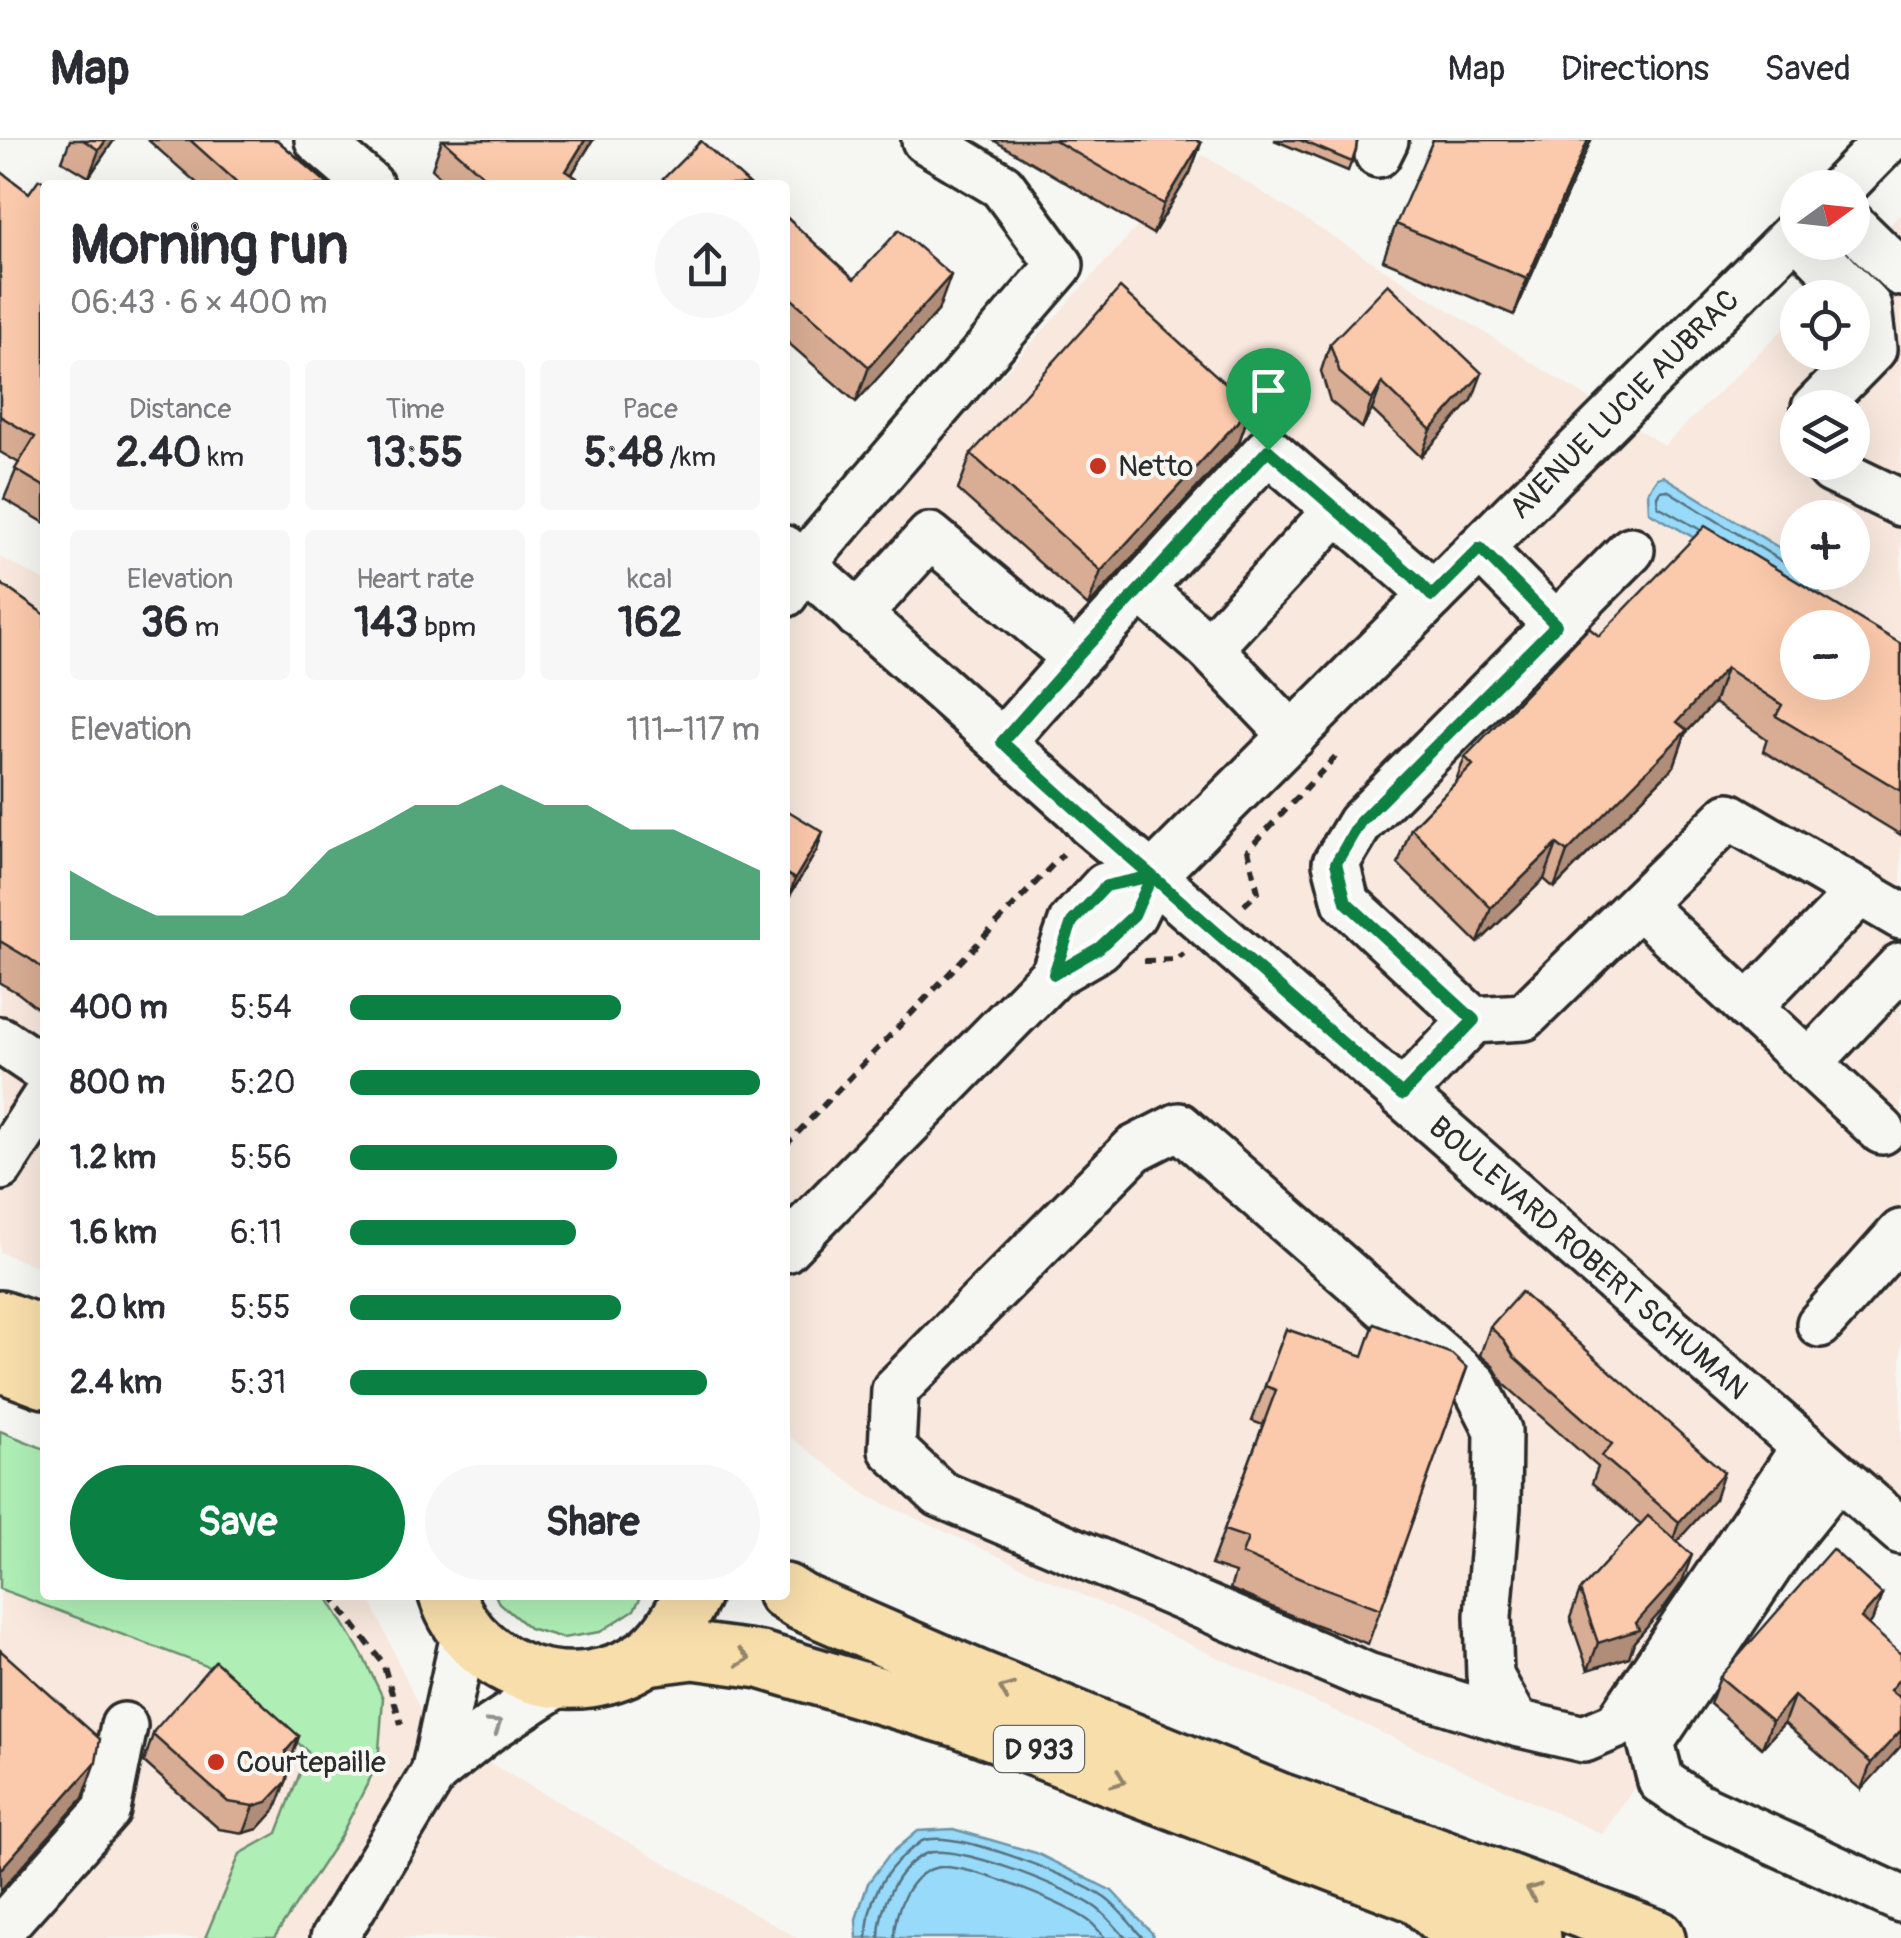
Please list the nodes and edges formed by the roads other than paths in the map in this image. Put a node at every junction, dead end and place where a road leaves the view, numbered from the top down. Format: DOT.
graph roads {
  1 [pos="318,140"];
  2 [pos="925,140"];
  3 [pos="1888,140"];
  4 [pos="1858,170"];
  5 [pos="364,180"];
  6 [pos="1870,242"];
  7 [pos="1780,254"];
  8 [pos="1823,260"];
  9 [pos="1901,273"];
  10 [pos="1833,390"];
  11 [pos="1854,480"];
  12 [pos="1901,502"];
  13 [pos="1337,510"];
  14 [pos="1480,548"];
  15 [pos="1631,550"];
  16 [pos="791,569"];
  17 [pos="1140,588"];
  18 [pos="1432,596"];
  19 [pos="858,615"];
  20 [pos="1556,625"];
  21 [pos="1208,648"];
  22 [pos="1076,658"];
  23 [pos="1293,736"];
  24 [pos="1002,742"];
  25 [pos="1152,876"];
  26 [pos="1860,892"];
  27 [pos="1639,904"];
  28 [pos="1901,916"];
  29 [pos="1901,966"];
  30 [pos="1748,1006"];
  31 [pos="1474,1020"];
  32 [pos="0,1040"];
  33 [pos="1809,1063"];
  34 [pos="40,1067"];
  35 [pos="1402,1095"];
  36 [pos="40,1106"];
  37 [pos="1895,1131"];
  38 [pos="0,1168"];
  39 [pos="1901,1232"];
  40 [pos="790,1244"];
  41 [pos="0,1319"];
  42 [pos="1820,1324"];
  43 [pos="40,1333"];
  44 [pos="0,1363"];
  45 [pos="40,1378"];
  46 [pos="1832,1473"];
  47 [pos="1901,1531"];
  48 [pos="1901,1564"];
  49 [pos="790,1595"];
  50 [pos="690,1600"];
  51 [pos="456,1613"];
  52 [pos="647,1656"];
  53 [pos="560,1682"];
  54 [pos="1516,1723"];
  55 [pos="124,1726"];
  56 [pos="434,1773"];
  57 [pos="1418,1895"];
  58 [pos="1901,1898"];
  59 [pos="0,1930"];
  60 [pos="334,1938"];
  61 [pos="1466,1938"];
  62 [pos="1533,1938"];
  63 [pos="1656,1938"];
  1 -- 5 [label="street"];
  2 -- 16 [label="street"];
  3 -- 4 [label="street"];
  6 -- 9 [label="street"];
  7 -- 14 [label="street, AVENUE LUCIE AUBRAC"];
  8 -- 10 [label="street"];
  11 -- 12 [label="street"];
  13 -- 17 [label="street"];
  13 -- 18 [label="street"];
  13 -- 21 [label="street"];
  14 -- 18 [label="street, AVENUE LUCIE AUBRAC"];
  14 -- 20 [label="street"];
  15 -- 20 [label="street"];
  16 -- 19 [label="street, BOULEVARD ROBERT SCHUMAN"];
  17 -- 21 [label="street"];
  17 -- 22 [label="street"];
  18 -- 23 [label="street, AVENUE LUCIE AUBRAC"];
  19 -- 22 [label="street"];
  19 -- 24 [label="street, BOULEVARD ROBERT SCHUMAN"];
  20 -- 31 [label="street"];
  21 -- 23 [label="street"];
  22 -- 24 [label="street"];
  23 -- 25 [label="street, AVENUE LUCIE AUBRAC"];
  24 -- 25 [label="street, BOULEVARD ROBERT SCHUMAN"];
  25 -- 35 [label="street, BOULEVARD ROBERT SCHUMAN"];
  25 -- 40 [label="street"];
  26 -- 27 [label="street"];
  26 -- 28 [label="street"];
  26 -- 30 [label="street"];
  27 -- 30 [label="street"];
  27 -- 31 [label="street"];
  29 -- 33 [label="street"];
  30 -- 33 [label="street"];
  31 -- 35 [label="street"];
  32 -- 34 [label="street"];
  33 -- 37 [label="street"];
  35 -- 46 [label="street, BOULEVARD ROBERT SCHUMAN"];
  36 -- 38 [label="street"];
  39 -- 42 [label="street"];
  41 -- 43 [label="main road"];
  44 -- 45 [label="main road"];
  46 -- 47 [label="street, BOULEVARD ROBERT SCHUMAN"];
  46 -- 48 [label="street"];
  46 -- 54 [label="street"];
  46 -- 58 [label="street"];
  63 -- 49 [label="main road, D 933, one-way"];
  50 -- 52 [label="main road"];
  51 -- 53 [label="main road"];
  51 -- 56 [label="street"];
  52 -- 53 [label="main road"];
  52 -- 57 [label="main road, D 933, one-way"];
  56 -- 53 [label="street, one-way"];
  54 -- 54 [label="street"];
  55 -- 59 [label="street"];
  56 -- 60 [label="street"];
  57 -- 61 [label="main road"];
  57 -- 62 [label="main road, D 933"];
}
